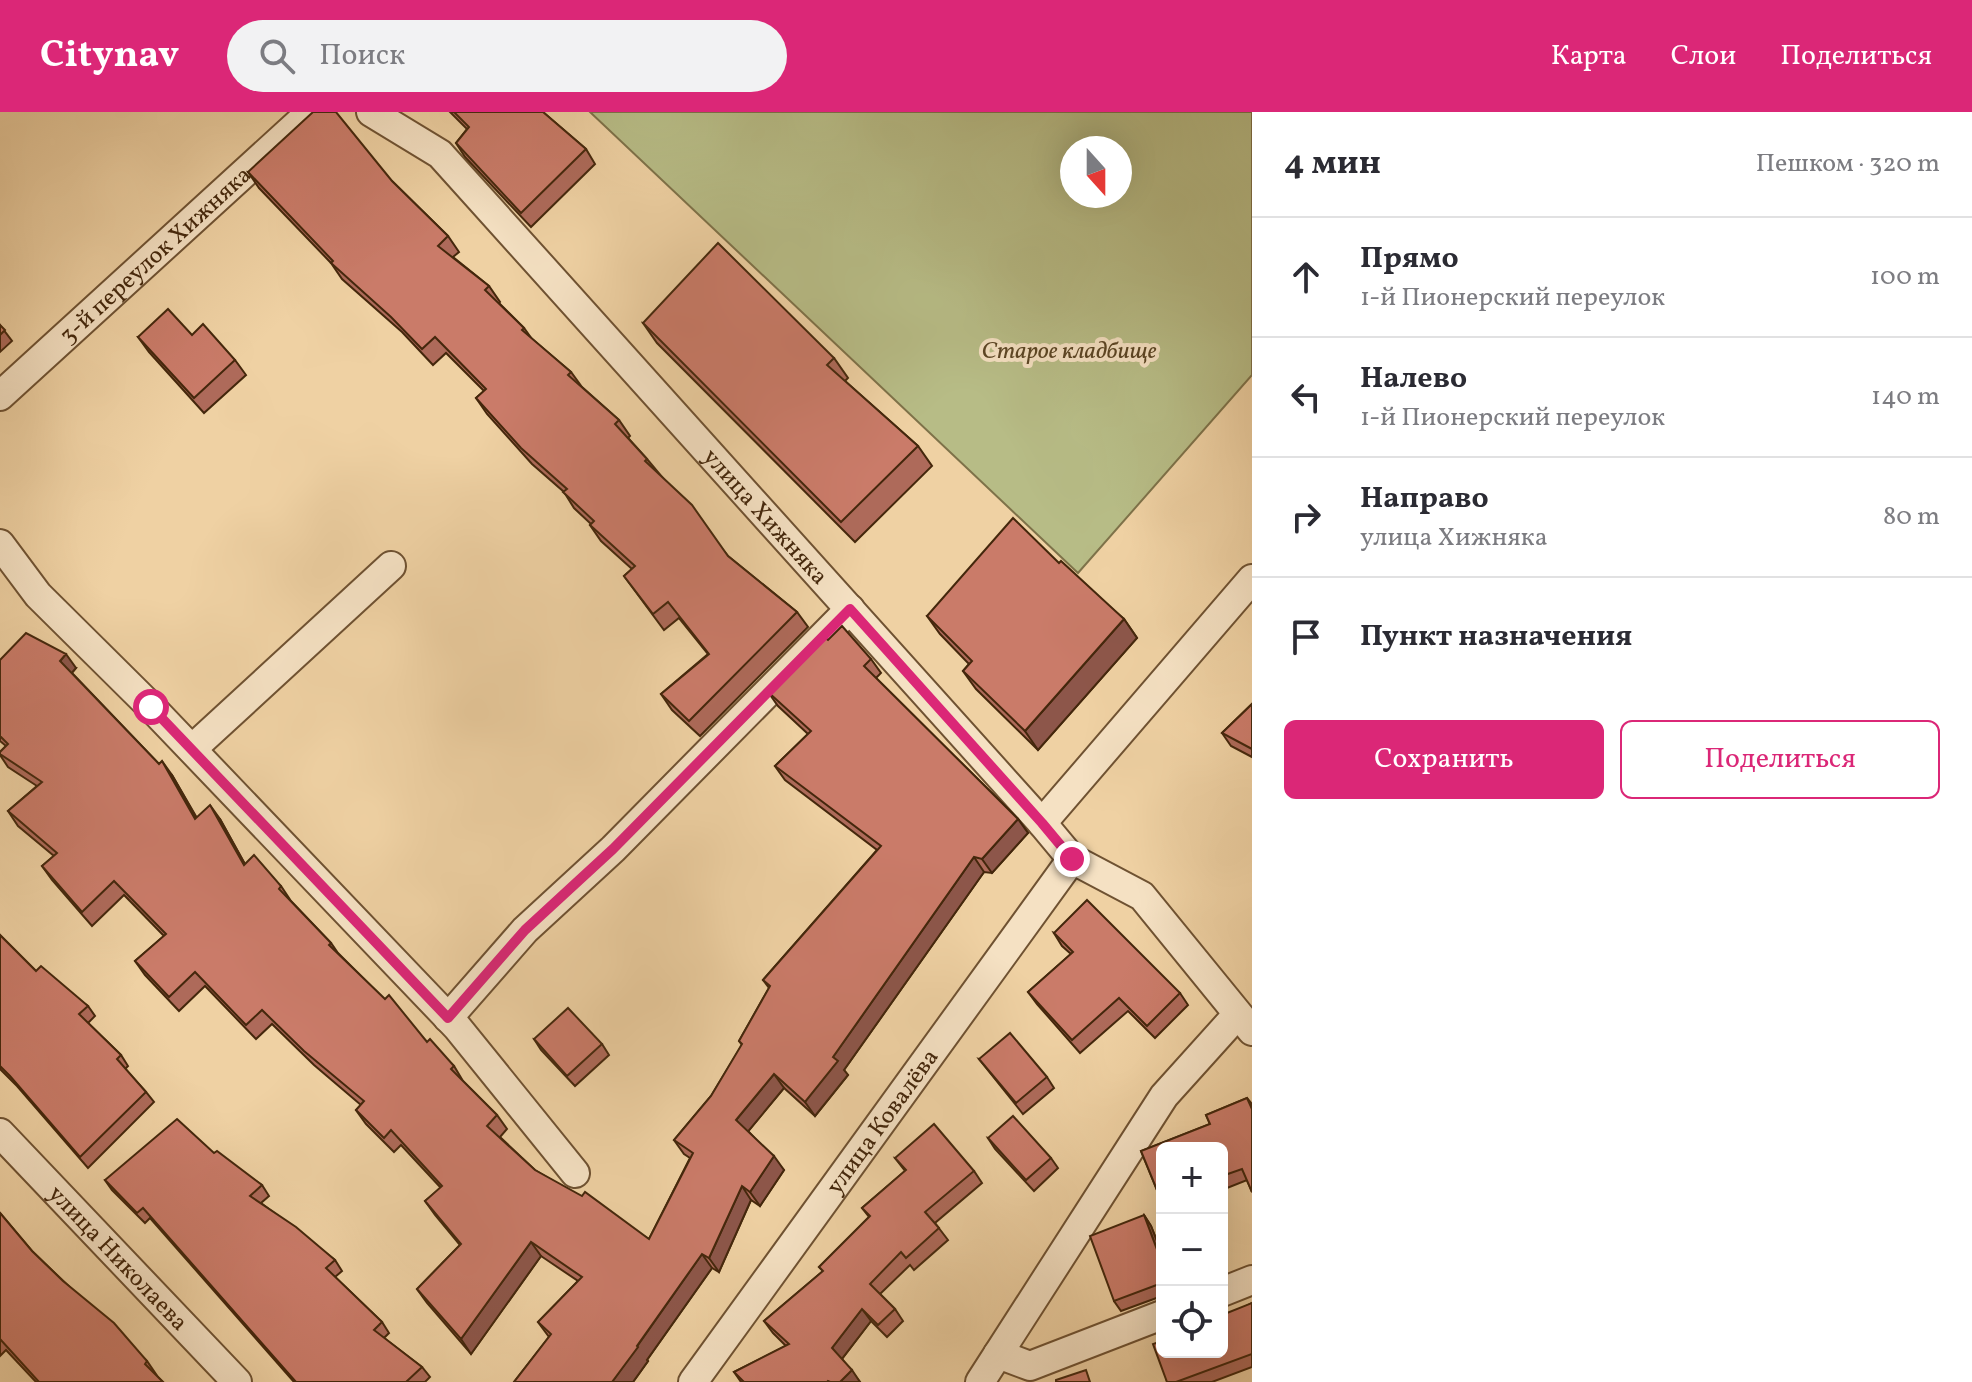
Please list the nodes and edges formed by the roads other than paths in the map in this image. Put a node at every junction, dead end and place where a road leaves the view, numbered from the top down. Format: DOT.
graph roads {
  1 [pos="311,112"];
  2 [pos="371,112"];
  3 [pos="0,396"];
  4 [pos="0,544"];
  5 [pos="391,566"];
  6 [pos="1252,579"];
  7 [pos="850,609"];
  8 [pos="192,749"];
  9 [pos="1042,823"];
  10 [pos="1072,859"];
  11 [pos="448,1018"];
  12 [pos="1245,1023"];
  13 [pos="0,1133"];
  14 [pos="575,1173"];
  15 [pos="1252,1280"];
  16 [pos="1228,1290"];
  17 [pos="1156,1317"];
  18 [pos="998,1354"];
  19 [pos="237,1382"];
  20 [pos="693,1382"];
  21 [pos="980,1382"];
  1 -- 3 [label="street, 3-й переулок Хижняка"];
  2 -- 7 [label="street, улица Хижняка"];
  4 -- 8 [label="street"];
  5 -- 8 [label="street"];
  6 -- 9 [label="street"];
  7 -- 9 [label="street, улица Хижняка"];
  7 -- 11 [label="street"];
  8 -- 11 [label="street"];
  9 -- 10 [label="street, улица Хижняка"];
  10 -- 12 [label="street, улица Хижняка"];
  10 -- 20 [label="street, улица Ковалёва"];
  11 -- 14 [label="street"];
  12 -- 18 [label="street"];
  13 -- 19 [label="street, улица Николаева"];
  15 -- 16 [label="street"];
  17 -- 18 [label="street"];
  18 -- 21 [label="street"];
}
